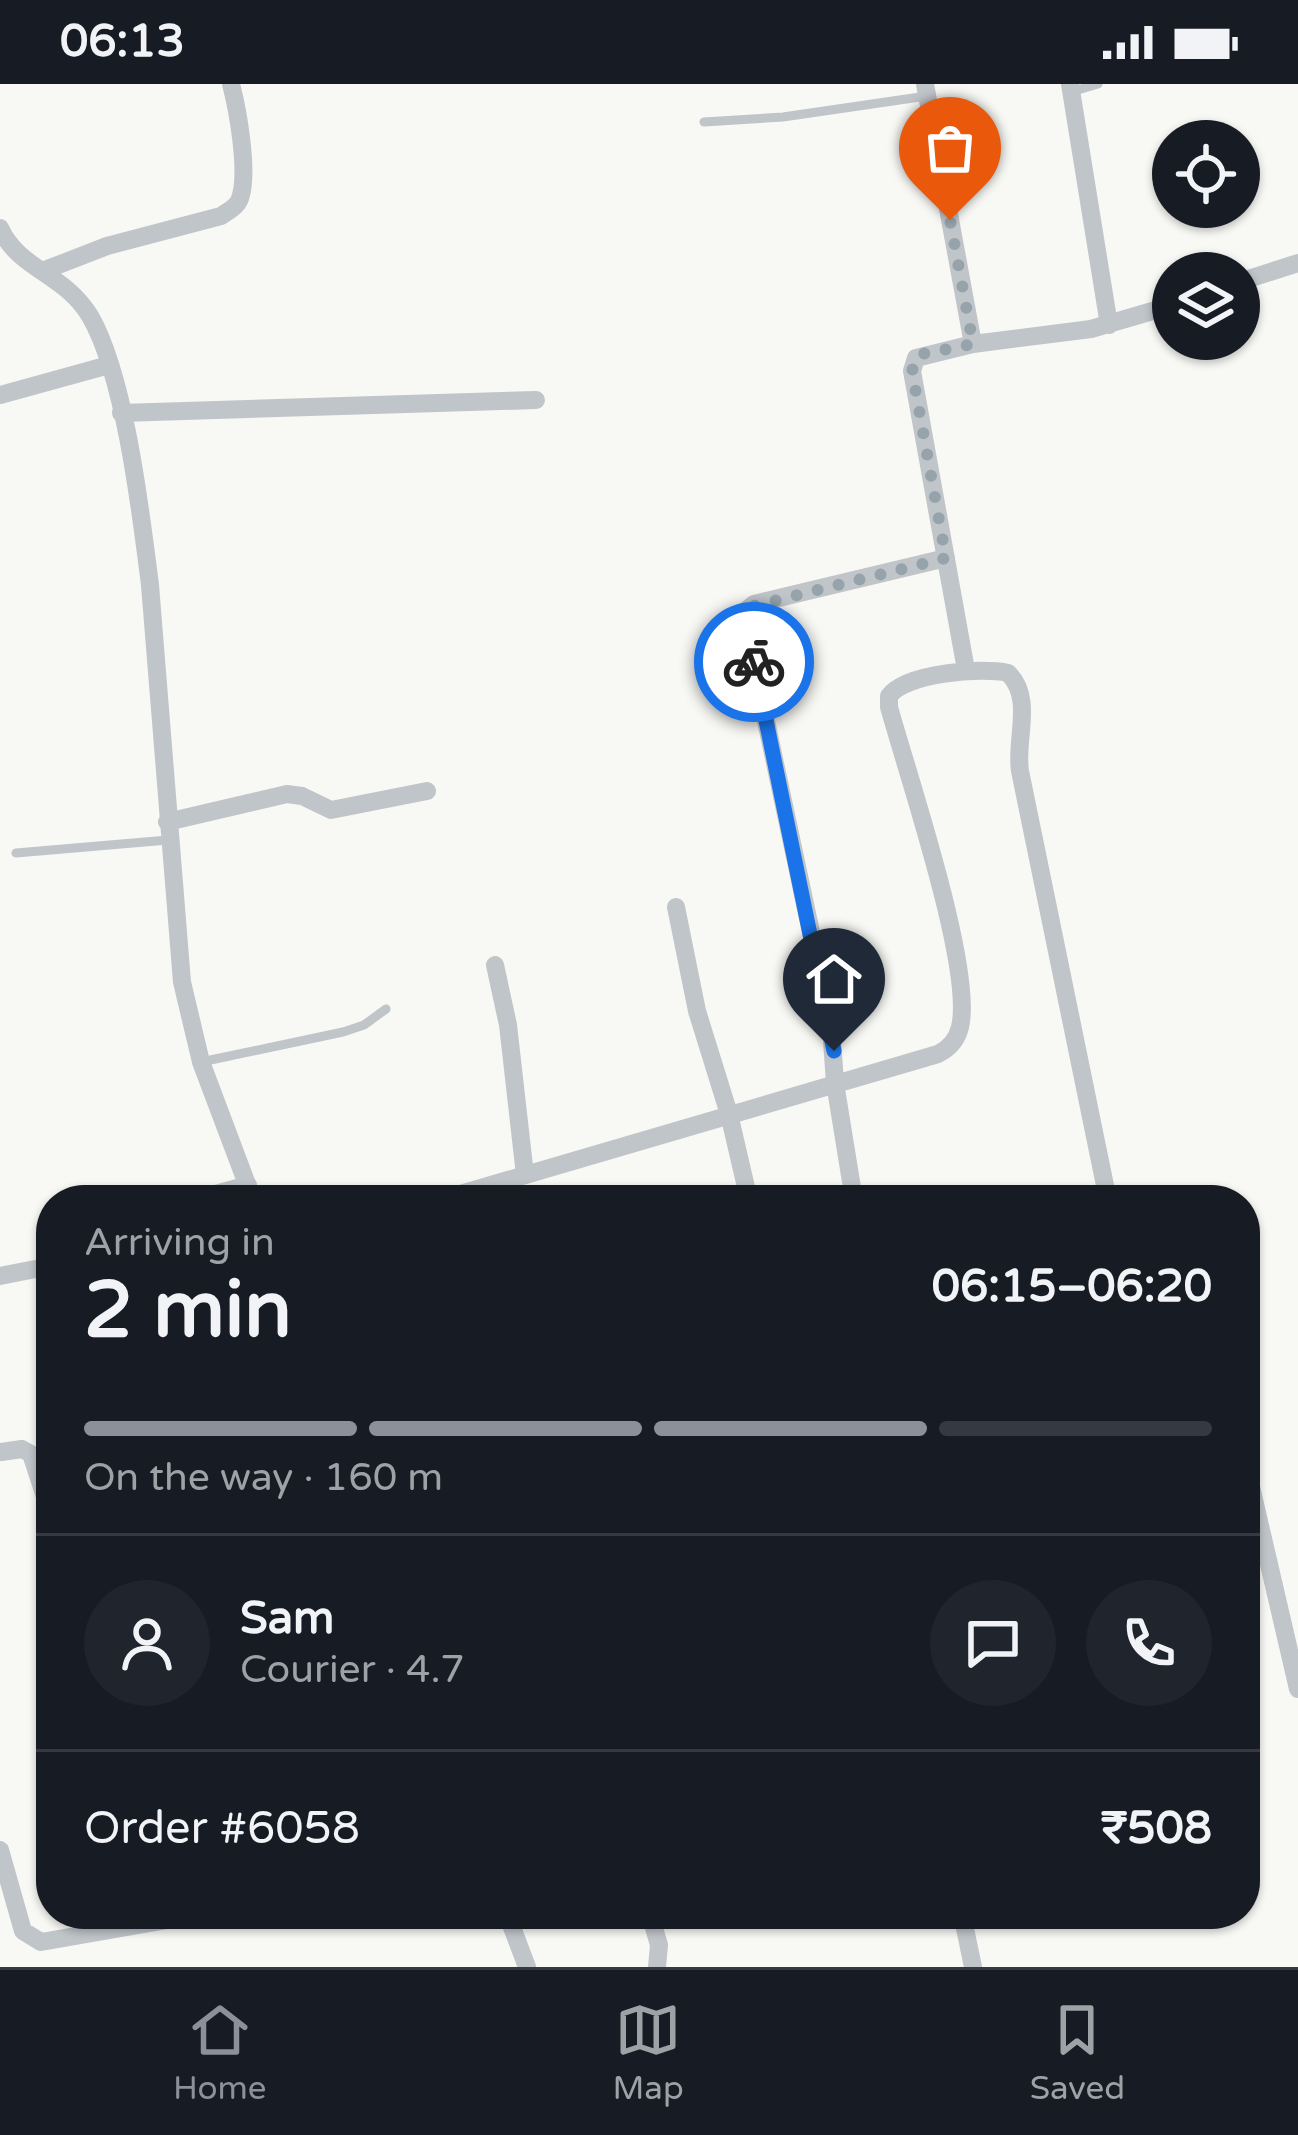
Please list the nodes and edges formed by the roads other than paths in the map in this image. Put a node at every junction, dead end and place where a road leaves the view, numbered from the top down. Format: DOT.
graph roads {
  1 [pos="231,84"];
  2 [pos="1098,84"];
  3 [pos="1071,88"];
  4 [pos="926,90"];
  5 [pos="704,122"];
  6 [pos="0,229"];
  7 [pos="1298,263"];
  8 [pos="45,270"];
  9 [pos="1260,276"];
  10 [pos="1152,311"];
  11 [pos="1109,325"];
  12 [pos="973,344"];
  13 [pos="110,365"];
  14 [pos="0,395"];
  15 [pos="536,400"];
  16 [pos="121,413"];
  17 [pos="946,558"];
  18 [pos="967,670"];
  19 [pos="427,791"];
  20 [pos="168,831"];
  21 [pos="16,853"];
  22 [pos="676,907"];
  23 [pos="495,964"];
  24 [pos="386,1009"];
  25 [pos="201,1062"];
  26 [pos="835,1083"];
  27 [pos="729,1114"];
  28 [pos="525,1175"];
  29 [pos="247,1185"];
  30 [pos="491,1185"];
  31 [pos="746,1185"];
  32 [pos="852,1185"];
  33 [pos="1105,1185"];
  34 [pos="36,1269"];
  35 [pos="0,1276"];
  36 [pos="1,1452"];
  37 [pos="36,1469"];
  38 [pos="1260,1526"];
  39 [pos="1298,1689"];
  40 [pos="0,1850"];
  41 [pos="115,1929"];
  42 [pos="512,1929"];
  43 [pos="654,1929"];
  44 [pos="965,1929"];
  45 [pos="526,1967"];
  46 [pos="657,1967"];
  47 [pos="974,1967"];
  1 -- 8 [label="street"];
  2 -- 3 [label="lane"];
  3 -- 11 [label="street"];
  4 -- 5 [label="lane"];
  4 -- 12 [label="street"];
  6 -- 8 [label="street"];
  7 -- 9 [label="street"];
  8 -- 13 [label="street"];
  10 -- 11 [label="street"];
  11 -- 12 [label="street"];
  12 -- 17 [label="street"];
  13 -- 14 [label="street"];
  13 -- 16 [label="street"];
  15 -- 16 [label="street"];
  16 -- 20 [label="street"];
  17 -- 18 [label="street"];
  17 -- 26 [label="street"];
  18 -- 26 [label="street"];
  18 -- 33 [label="street"];
  19 -- 20 [label="street"];
  20 -- 21 [label="lane"];
  20 -- 25 [label="street"];
  22 -- 27 [label="street"];
  23 -- 28 [label="street"];
  24 -- 25 [label="lane"];
  25 -- 29 [label="street"];
  26 -- 27 [label="street"];
  26 -- 32 [label="street"];
  27 -- 28 [label="street"];
  27 -- 31 [label="street"];
  28 -- 30 [label="street"];
  34 -- 35 [label="street"];
  36 -- 37 [label="street"];
  38 -- 39 [label="street"];
  40 -- 41 [label="street"];
  42 -- 45 [label="street"];
  43 -- 46 [label="street"];
  44 -- 47 [label="street"];
}
